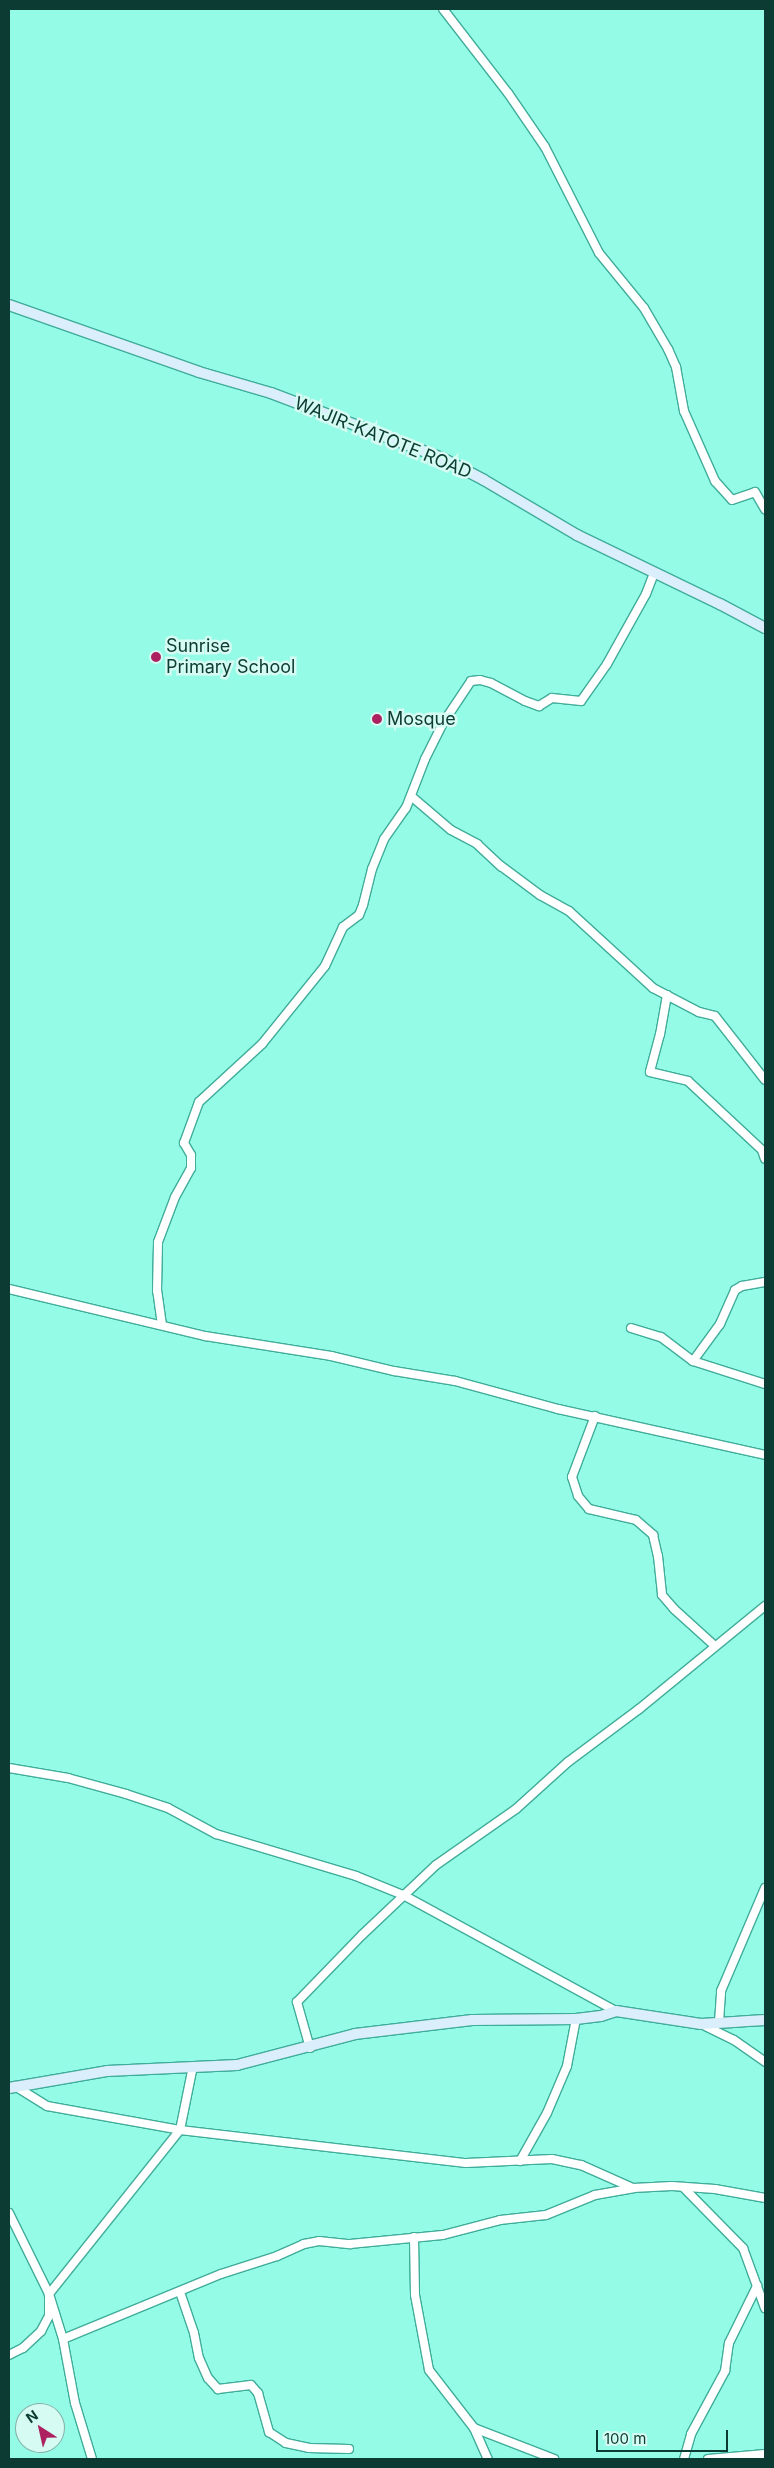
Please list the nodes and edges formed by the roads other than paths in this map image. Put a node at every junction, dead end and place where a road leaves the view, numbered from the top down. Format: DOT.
graph roads {
  1 [pos="443,9"];
  2 [pos="9,305"];
  3 [pos="765,509"];
  4 [pos="654,573"];
  5 [pos="765,628"];
  6 [pos="411,796"];
  7 [pos="667,995"];
  8 [pos="765,1080"];
  9 [pos="765,1159"];
  10 [pos="765,1282"];
  11 [pos="9,1289"];
  12 [pos="162,1325"];
  13 [pos="631,1328"];
  14 [pos="693,1361"];
  15 [pos="765,1384"];
  16 [pos="595,1416"];
  17 [pos="765,1455"];
  18 [pos="765,1606"];
  19 [pos="715,1646"];
  20 [pos="9,1768"];
  21 [pos="765,1888"];
  22 [pos="403,1895"];
  23 [pos="616,2011"];
  24 [pos="576,2019"];
  25 [pos="765,2020"];
  26 [pos="719,2022"];
  27 [pos="701,2024"];
  28 [pos="310,2048"];
  29 [pos="765,2062"];
  30 [pos="193,2066"];
  31 [pos="12,2087"];
  32 [pos="180,2130"];
  33 [pos="520,2161"];
  34 [pos="683,2187"];
  35 [pos="633,2188"];
  36 [pos="765,2198"];
  37 [pos="9,2213"];
  38 [pos="414,2237"];
  39 [pos="757,2286"];
  40 [pos="180,2292"];
  41 [pos="49,2294"];
  42 [pos="765,2308"];
  43 [pos="63,2339"];
  44 [pos="9,2355"];
  45 [pos="474,2428"];
  46 [pos="349,2449"];
  47 [pos="765,2454"];
  48 [pos="92,2459"];
  49 [pos="488,2459"];
  50 [pos="554,2459"];
  51 [pos="684,2459"];
  52 [pos="708,2459"];
  1 -- 3 [label="street"];
  2 -- 4 [label="street, WAJIR-KATOTE ROAD"];
  4 -- 5 [label="street, WAJIR-KATOTE ROAD"];
  4 -- 6 [label="street"];
  6 -- 7 [label="street"];
  6 -- 12 [label="street"];
  7 -- 8 [label="street"];
  7 -- 9 [label="street"];
  10 -- 14 [label="street"];
  11 -- 12 [label="street"];
  12 -- 16 [label="street"];
  13 -- 14 [label="street"];
  14 -- 15 [label="street"];
  16 -- 17 [label="street"];
  16 -- 19 [label="street"];
  18 -- 19 [label="street"];
  19 -- 22 [label="street"];
  20 -- 22 [label="street"];
  21 -- 26 [label="street"];
  22 -- 23 [label="street"];
  22 -- 28 [label="street"];
  23 -- 24 [label="street"];
  23 -- 27 [label="street"];
  24 -- 28 [label="street"];
  24 -- 33 [label="street"];
  25 -- 26 [label="street"];
  26 -- 27 [label="street"];
  27 -- 29 [label="street"];
  28 -- 30 [label="street"];
  30 -- 31 [label="street"];
  30 -- 32 [label="street"];
  31 -- 32 [label="street"];
  32 -- 33 [label="street"];
  32 -- 41 [label="street"];
  33 -- 35 [label="street"];
  34 -- 35 [label="street"];
  34 -- 36 [label="street"];
  34 -- 39 [label="street"];
  35 -- 38 [label="street"];
  37 -- 41 [label="street"];
  38 -- 40 [label="street"];
  38 -- 45 [label="street"];
  39 -- 42 [label="street"];
  39 -- 51 [label="street"];
  40 -- 43 [label="street"];
  40 -- 46 [label="street"];
  41 -- 43 [label="street"];
  41 -- 44 [label="street"];
  43 -- 48 [label="street"];
  45 -- 49 [label="street"];
  45 -- 50 [label="street"];
  47 -- 52 [label="street"];
}
